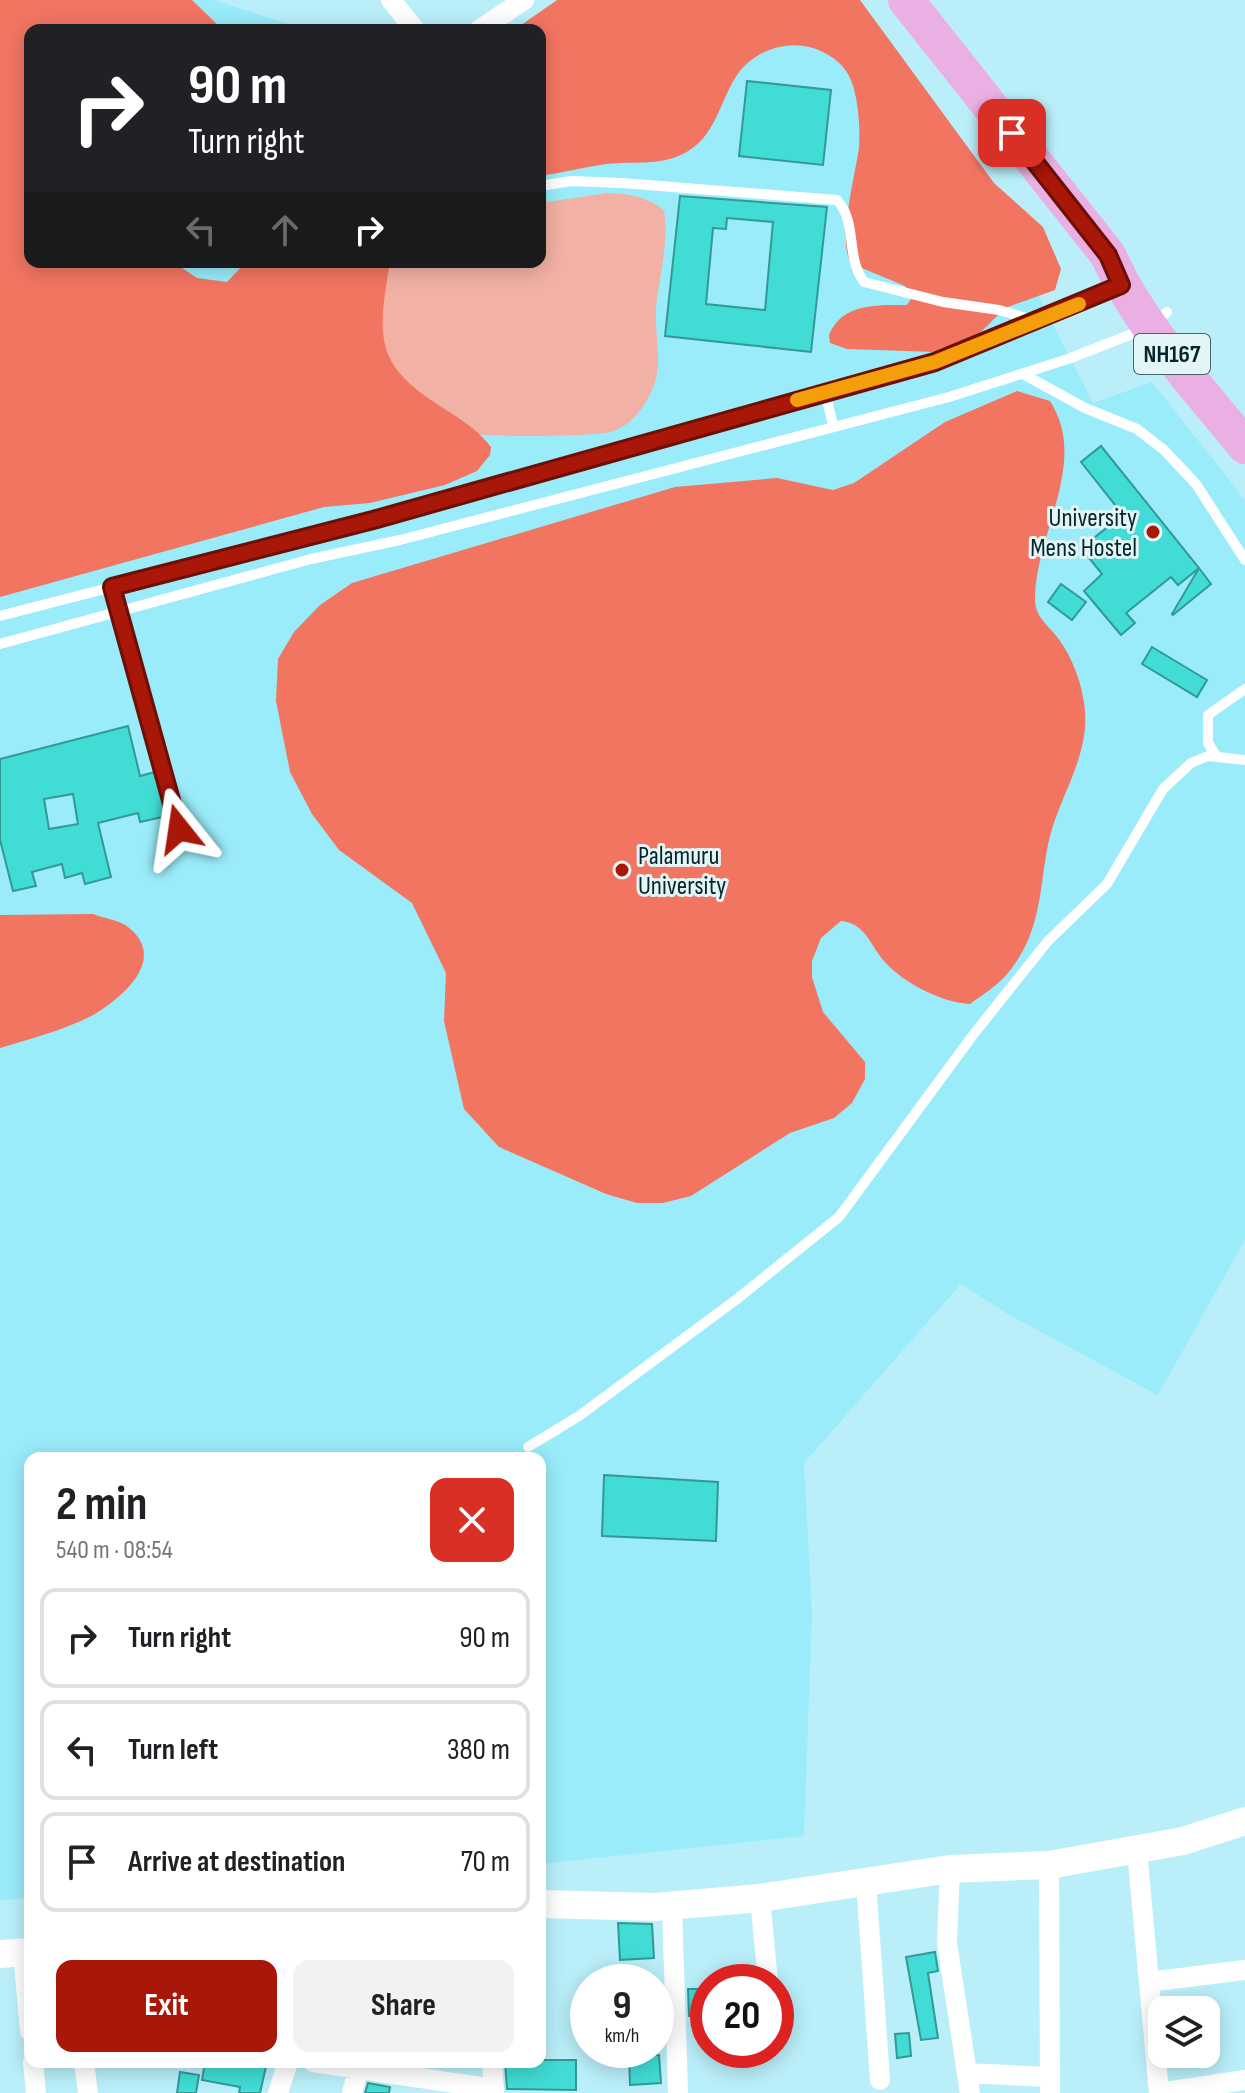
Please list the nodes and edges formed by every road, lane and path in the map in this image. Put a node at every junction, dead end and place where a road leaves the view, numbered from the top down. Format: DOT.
graph roads {
  1 [pos="391,0"];
  2 [pos="524,0"];
  3 [pos="906,0"];
  4 [pos="410,24"];
  5 [pos="488,24"];
  6 [pos="546,185"];
  7 [pos="1122,272"];
  8 [pos="1158,320"];
  9 [pos="1037,321"];
  10 [pos="1023,374"];
  11 [pos="825,392"];
  12 [pos="1245,410"];
  13 [pos="833,425"];
  14 [pos="1245,446"];
  15 [pos="1245,560"];
  16 [pos="112,587"];
  17 [pos="120,612"];
  18 [pos="0,616"];
  19 [pos="0,644"];
  20 [pos="1245,689"];
  21 [pos="1217,757"];
  22 [pos="1245,760"];
  23 [pos="179,829"];
  24 [pos="528,1447"];
  25 [pos="1245,1821"];
  26 [pos="1137,1850"];
  27 [pos="1049,1865"];
  28 [pos="950,1869"];
  29 [pos="866,1882"];
  30 [pos="760,1898"];
  31 [pos="546,1904"];
  32 [pos="672,1906"];
  33 [pos="18,1953"];
  34 [pos="766,1964"];
  35 [pos="1245,1970"];
  36 [pos="1149,1982"];
  37 [pos="24,1992"];
  38 [pos="34,2068"];
  39 [pos="85,2068"];
  40 [pos="286,2068"];
  41 [pos="358,2068"];
  42 [pos="375,2068"];
  43 [pos="492,2068"];
  44 [pos="880,2080"];
  45 [pos="1245,2080"];
  46 [pos="968,2083"];
  47 [pos="1049,2085"];
  48 [pos="494,2091"];
  49 [pos="36,2093"];
  50 [pos="88,2093"];
  51 [pos="278,2093"];
  52 [pos="352,2093"];
  53 [pos="678,2093"];
  54 [pos="1159,2093"];
  1 -- 4 [label="street"];
  2 -- 5 [label="street"];
  3 -- 7 [label="highway, NH167"];
  6 -- 9 [label="lane"];
  7 -- 8 [label="highway, NH167"];
  7 -- 9 [label="lane"];
  8 -- 10 [label="lane"];
  8 -- 12 [label="highway, NH167"];
  8 -- 14 [label="highway, NH167"];
  9 -- 11 [label="lane"];
  10 -- 13 [label="lane"];
  10 -- 15 [label="lane"];
  11 -- 13 [label="lane"];
  11 -- 16 [label="lane"];
  13 -- 17 [label="lane"];
  16 -- 17 [label="lane"];
  16 -- 18 [label="lane"];
  17 -- 19 [label="lane"];
  17 -- 23 [label="lane"];
  20 -- 21 [label="lane"];
  21 -- 22 [label="lane"];
  21 -- 24 [label="lane"];
  25 -- 26 [label="street"];
  26 -- 27 [label="street"];
  26 -- 36 [label="street"];
  27 -- 28 [label="street"];
  27 -- 47 [label="street"];
  28 -- 29 [label="street"];
  28 -- 46 [label="street"];
  29 -- 30 [label="street"];
  29 -- 44 [label="street"];
  30 -- 32 [label="street"];
  30 -- 34 [label="street"];
  31 -- 32 [label="street"];
  32 -- 53 [label="street"];
  33 -- 37 [label="street"];
  35 -- 36 [label="street"];
  36 -- 54 [label="street"];
  38 -- 49 [label="street"];
  39 -- 50 [label="street"];
  40 -- 51 [label="street"];
  41 -- 52 [label="street"];
  42 -- 48 [label="street"];
  43 -- 48 [label="street"];
  45 -- 54 [label="street"];
  46 -- 47 [label="street"];
}
